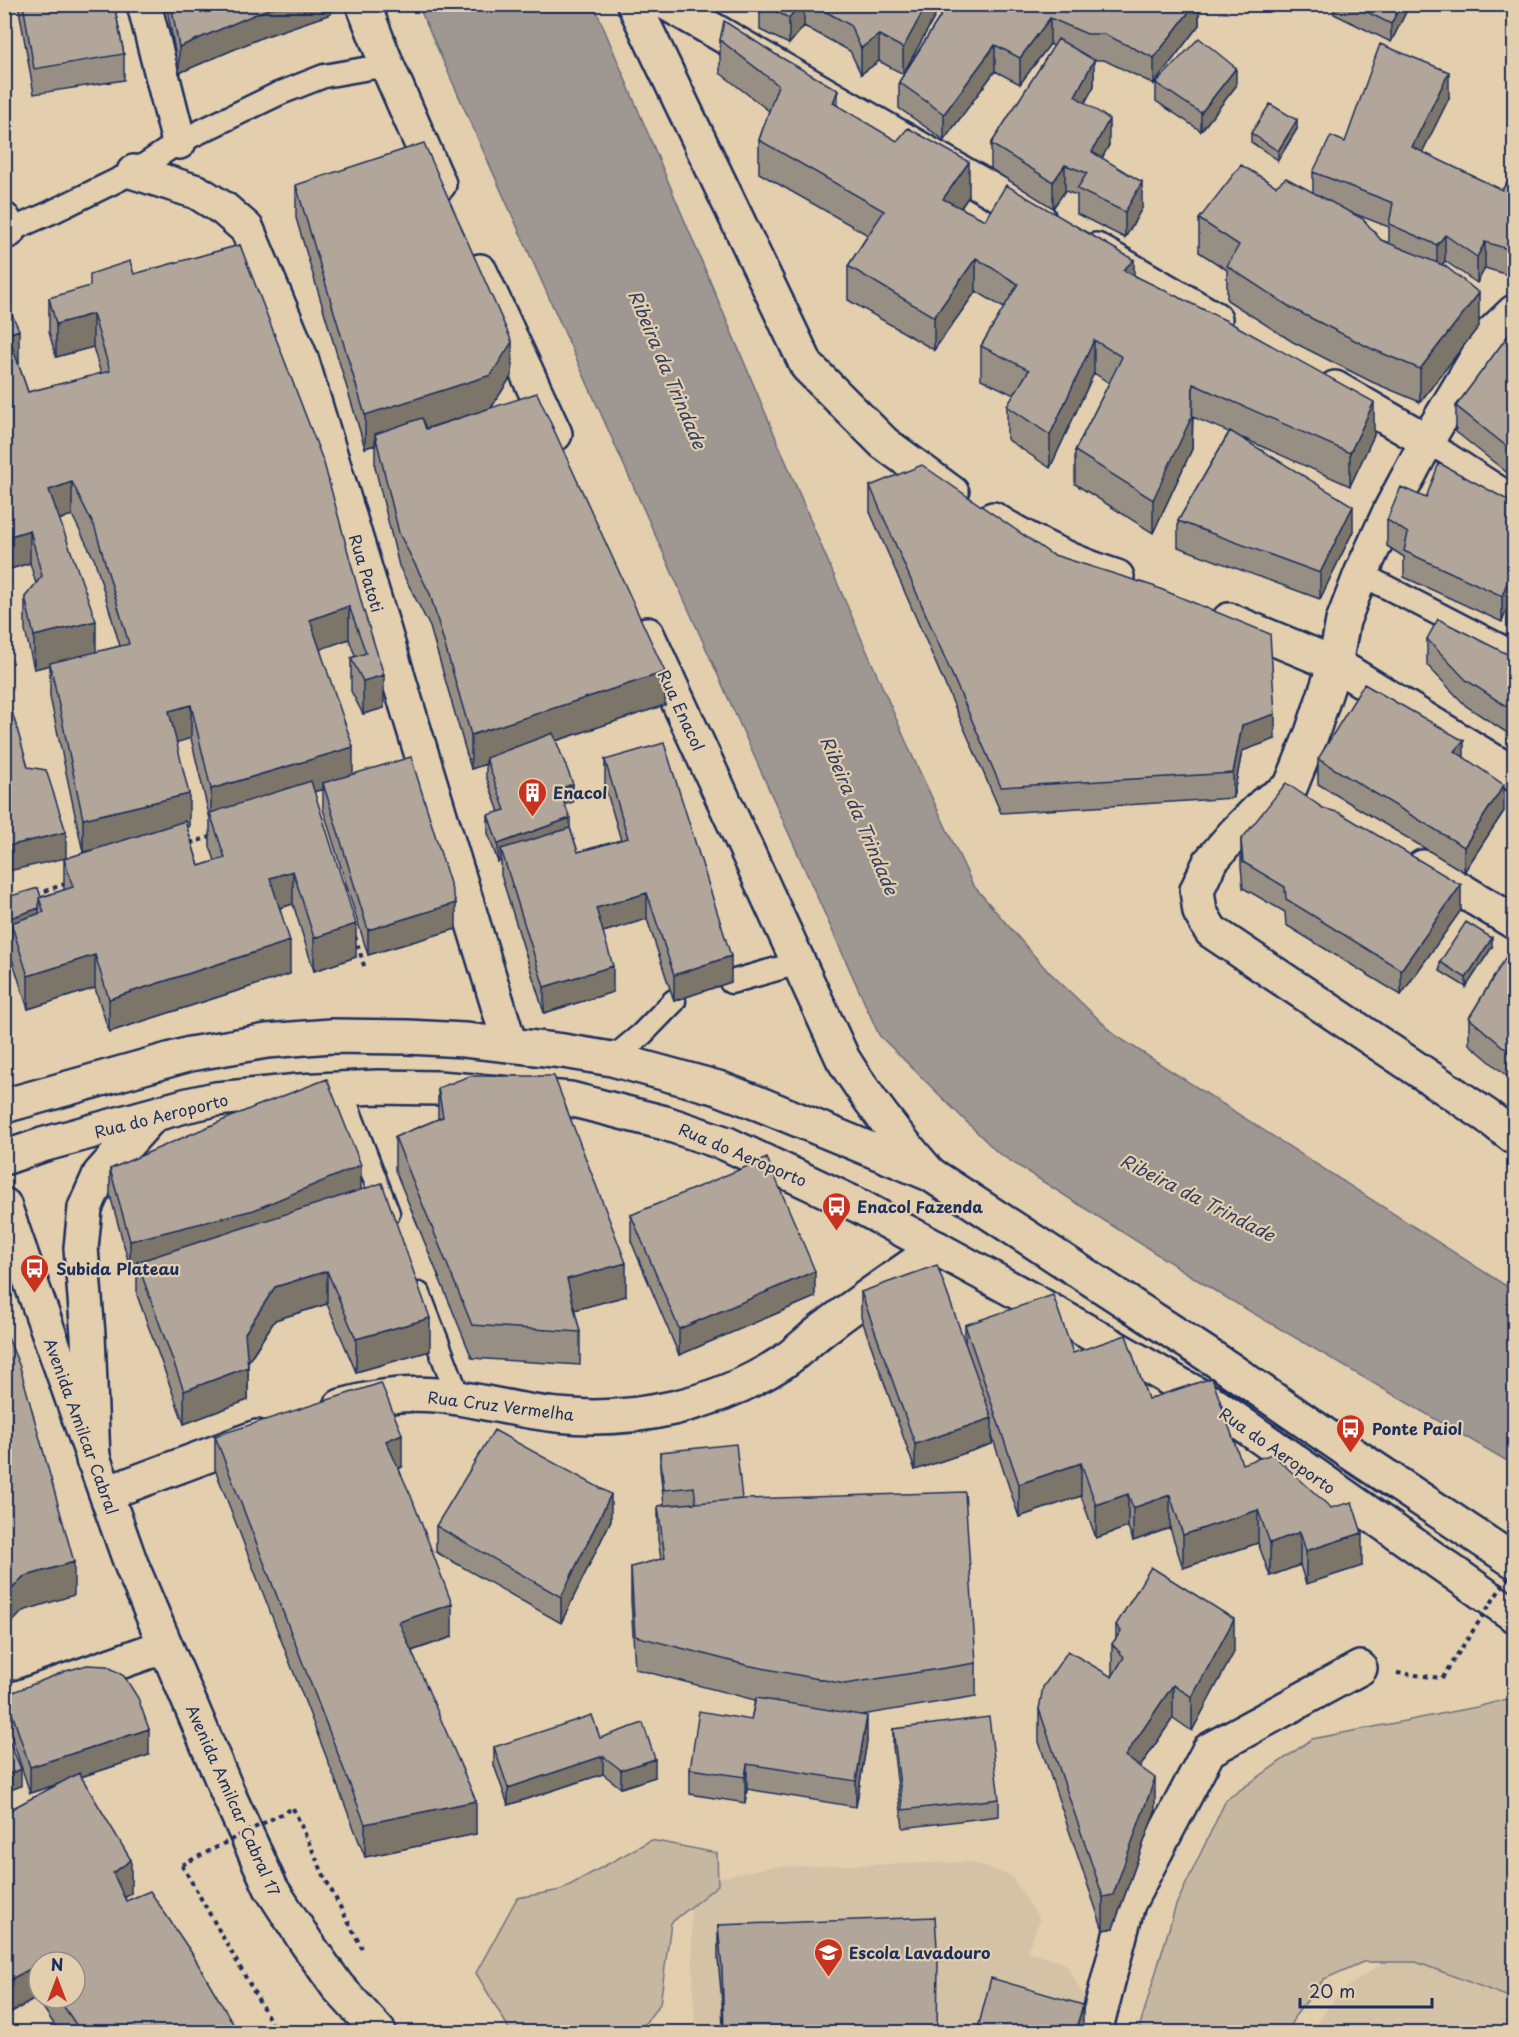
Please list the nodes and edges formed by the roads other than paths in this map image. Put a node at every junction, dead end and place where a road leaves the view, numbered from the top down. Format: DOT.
graph roads {
  1 [pos="144,4"];
  2 [pos="363,4"];
  3 [pos="634,4"];
  4 [pos="668,4"];
  5 [pos="387,65"];
  6 [pos="179,142"];
  7 [pos="134,172"];
  8 [pos="453,214"];
  9 [pos="6,228"];
  10 [pos="468,246"];
  11 [pos="1515,312"];
  12 [pos="1240,333"];
  13 [pos="1313,375"];
  14 [pos="1427,441"];
  15 [pos="568,463"];
  16 [pos="1515,497"];
  17 [pos="1361,574"];
  18 [pos="1143,585"];
  19 [pos="633,604"];
  20 [pos="1207,611"];
  21 [pos="1515,652"];
  22 [pos="1335,664"];
  23 [pos="1515,774"];
  24 [pos="1402,855"];
  25 [pos="1515,922"];
  26 [pos="798,963"];
  27 [pos="731,982"];
  28 [pos="674,1001"];
  29 [pos="510,1045"];
  30 [pos="612,1059"];
  31 [pos="340,1088"];
  32 [pos="4,1106"];
  33 [pos="153,1115"];
  34 [pos="1515,1137"];
  35 [pos="4,1158"];
  36 [pos="930,1174"];
  37 [pos="4,1204"];
  38 [pos="395,1233"];
  39 [pos="937,1248"];
  40 [pos="412,1277"];
  41 [pos="459,1399"];
  42 [pos="316,1413"];
  43 [pos="284,1426"];
  44 [pos="93,1460"];
  45 [pos="107,1493"];
  46 [pos="1515,1561"];
  47 [pos="1515,1615"];
  48 [pos="165,1646"];
  49 [pos="1360,1668"];
  50 [pos="4,1703"];
  51 [pos="379,2032"];
  52 [pos="1095,2032"];
  1 -- 6 [label="street"];
  2 -- 5 [label="street"];
  3 -- 18 [label="street"];
  4 -- 12 [label="street"];
  5 -- 6 [label="lane"];
  5 -- 8 [label="street"];
  6 -- 7 [label="lane"];
  7 -- 9 [label="lane"];
  7 -- 29 [label="street, Rua Patoti"];
  10 -- 15 [label="street"];
  11 -- 14 [label="street"];
  13 -- 14 [label="street"];
  14 -- 16 [label="lane"];
  14 -- 17 [label="street"];
  17 -- 21 [label="lane"];
  17 -- 22 [label="street"];
  19 -- 26 [label="street, Rua Enacol"];
  20 -- 22 [label="street"];
  22 -- 23 [label="street"];
  22 -- 34 [label="street"];
  24 -- 25 [label="street"];
  26 -- 27 [label="lane"];
  26 -- 36 [label="street, Rua Enacol"];
  28 -- 30 [label="lane"];
  29 -- 30 [label="street"];
  29 -- 32 [label="street"];
  30 -- 36 [label="street"];
  31 -- 33 [label="street, Rua do Aeroporto"];
  31 -- 38 [label="lane"];
  31 -- 39 [label="street, Rua do Aeroporto"];
  33 -- 35 [label="street, Rua do Aeroporto"];
  33 -- 44 [label="street"];
  36 -- 46 [label="street"];
  37 -- 44 [label="street, Avenida Amilcar Cabral"];
  39 -- 41 [label="street, Rua Cruz Vermelha"];
  39 -- 47 [label="street, Rua do Aeroporto"];
  40 -- 41 [label="lane"];
  41 -- 42 [label="street, Rua Cruz Vermelha"];
  43 -- 45 [label="street"];
  44 -- 45 [label="street, Avenida Amilcar Cabral"];
  45 -- 48 [label="street, Avenida Amilcar Cabral"];
  48 -- 50 [label="street"];
  48 -- 51 [label="street, Avenida Amilcar Cabral 17"];
  49 -- 52 [label="street"];
}
